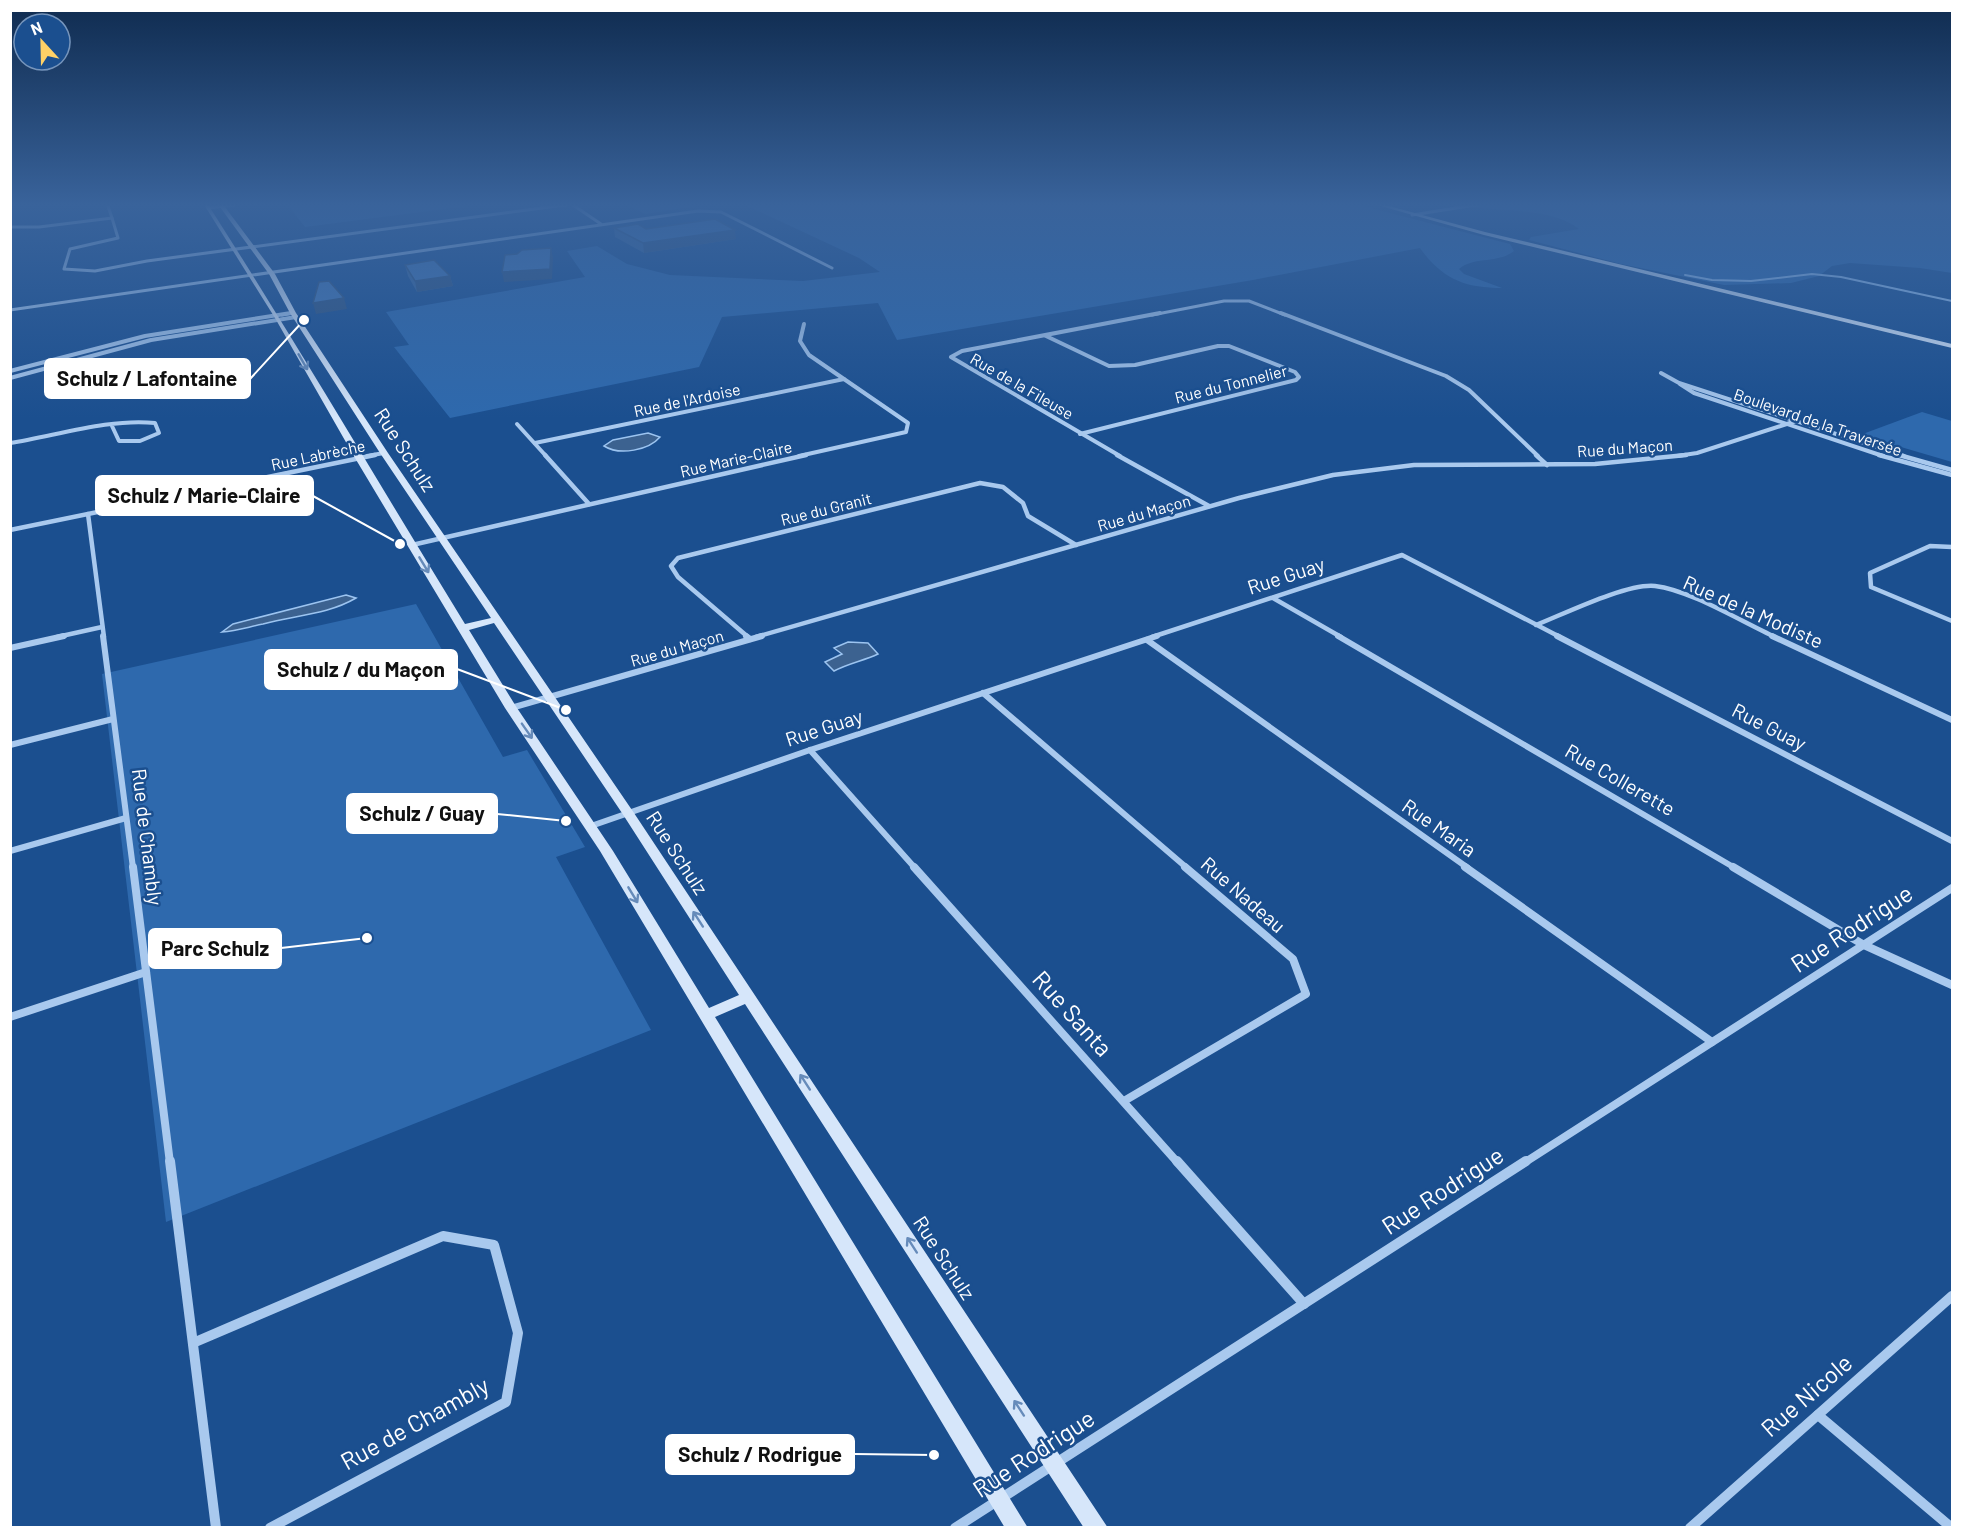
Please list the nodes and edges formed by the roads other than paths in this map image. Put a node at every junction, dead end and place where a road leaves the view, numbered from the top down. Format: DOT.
graph roads {
  1 [pos="260,275"];
  2 [pos="272,275"];
  3 [pos="1659,275"];
  4 [pos="252,276"];
  5 [pos="282,291"];
  6 [pos="263,294"];
  7 [pos="10,310"];
  8 [pos="295,315"];
  9 [pos="278,317"];
  10 [pos="804,324"];
  11 [pos="1046,335"];
  12 [pos="1953,346"];
  13 [pos="10,371"];
  14 [pos="1661,373"];
  15 [pos="10,378"];
  16 [pos="844,380"];
  17 [pos="1679,383"];
  18 [pos="1796,421"];
  19 [pos="517,424"];
  20 [pos="1787,424"];
  21 [pos="112,426"];
  22 [pos="1080,434"];
  23 [pos="10,443"];
  24 [pos="535,443"];
  25 [pos="384,453"];
  26 [pos="359,458"];
  27 [pos="1547,465"];
  28 [pos="1953,470"];
  29 [pos="1953,476"];
  30 [pos="589,504"];
  31 [pos="1209,506"];
  32 [pos="88,514"];
  33 [pos="10,530"];
  34 [pos="440,538"];
  35 [pos="412,545"];
  36 [pos="1076,545"];
  37 [pos="1953,547"];
  38 [pos="1273,598"];
  39 [pos="495,620"];
  40 [pos="1953,621"];
  41 [pos="1536,625"];
  42 [pos="102,627"];
  43 [pos="463,628"];
  44 [pos="750,639"];
  45 [pos="1147,640"];
  46 [pos="10,648"];
  47 [pos="983,693"];
  48 [pos="547,698"];
  49 [pos="511,708"];
  50 [pos="113,719"];
  51 [pos="1953,720"];
  52 [pos="10,745"];
  53 [pos="810,750"];
  54 [pos="628,813"];
  55 [pos="126,818"];
  56 [pos="591,826"];
  57 [pos="1953,841"];
  58 [pos="10,851"];
  59 [pos="1953,888"];
  60 [pos="1864,945"];
  61 [pos="146,972"];
  62 [pos="1953,986"];
  63 [pos="748,997"];
  64 [pos="706,1015"];
  65 [pos="10,1017"];
  66 [pos="1712,1042"];
  67 [pos="1124,1101"];
  68 [pos="1953,1296"];
  69 [pos="1304,1304"];
  70 [pos="193,1343"];
  71 [pos="1818,1415"];
  72 [pos="1055,1463"];
  73 [pos="1000,1498"];
  74 [pos="216,1527"];
  75 [pos="270,1527"];
  76 [pos="955,1527"];
  77 [pos="1017,1527"];
  78 [pos="1097,1527"];
  79 [pos="1690,1527"];
  80 [pos="1952,1527"];
  1 -- 4 [label="street"];
  2 -- 5 [label="street, Rue Schulz"];
  3 -- 12 [label="street"];
  4 -- 6 [label="street"];
  4 -- 7 [label="street"];
  5 -- 6 [label="street"];
  5 -- 8 [label="street, Rue Schulz"];
  6 -- 9 [label="street"];
  8 -- 9 [label="street"];
  8 -- 25 [label="street, Rue Schulz"];
  9 -- 13 [label="street"];
  9 -- 15 [label="street"];
  9 -- 26 [label="street, one-way"];
  10 -- 16 [label="street, Rue Marie-Claire"];
  11 -- 22 [label="street, Rue de la Fileuse"];
  11 -- 22 [label="street, Rue du Tonnelier"];
  11 -- 27 [label="street, Rue de la Fileuse"];
  14 -- 17 [label="street, Boulevard de la Traversée"];
  16 -- 24 [label="street, Rue de l'Ardoise"];
  16 -- 30 [label="street, Rue Marie-Claire"];
  17 -- 18 [label="street, Boulevard de la Traversée"];
  17 -- 20 [label="street, Boulevard de la Traversée"];
  18 -- 20 [label="street, Rue du Maçon"];
  18 -- 28 [label="street, Boulevard de la Traversée"];
  19 -- 24 [label="street"];
  20 -- 27 [label="street, Rue du Maçon"];
  20 -- 29 [label="street, Boulevard de la Traversée"];
  21 -- 21 [label="street"];
  21 -- 23 [label="street"];
  22 -- 31 [label="street, Rue de la Fileuse"];
  24 -- 30 [label="street"];
  25 -- 26 [label="street, Rue Labrèche"];
  25 -- 34 [label="street, Rue Schulz"];
  26 -- 32 [label="street, Rue Labrèche"];
  26 -- 35 [label="street"];
  27 -- 31 [label="street, Rue du Maçon"];
  30 -- 34 [label="street, Rue Marie-Claire"];
  31 -- 36 [label="street, Rue du Maçon"];
  32 -- 33 [label="street, Rue Labrèche"];
  32 -- 42 [label="street, Rue de Chambly"];
  34 -- 35 [label="street, Rue Marie-Claire"];
  34 -- 39 [label="street, Rue Schulz"];
  35 -- 43 [label="street, one-way"];
  36 -- 44 [label="street, Rue du Maçon"];
  36 -- 44 [label="street, Rue du Granit"];
  37 -- 40 [label="street"];
  38 -- 41 [label="street, Rue Guay"];
  38 -- 45 [label="street, Rue Guay"];
  38 -- 60 [label="street, Rue Collerette"];
  39 -- 43 [label="street"];
  39 -- 48 [label="street, Rue Schulz"];
  41 -- 51 [label="street, Rue de la Modiste"];
  41 -- 57 [label="street, Rue Guay"];
  42 -- 46 [label="street"];
  42 -- 50 [label="street, Rue de Chambly"];
  43 -- 49 [label="street"];
  44 -- 48 [label="street, Rue du Maçon"];
  45 -- 47 [label="street, Rue Guay"];
  45 -- 66 [label="street, Rue Maria"];
  47 -- 53 [label="street, Rue Guay"];
  47 -- 67 [label="street, Rue Nadeau"];
  48 -- 49 [label="street, Rue du Maçon"];
  48 -- 54 [label="street, Rue Schulz"];
  49 -- 56 [label="street, one-way"];
  50 -- 52 [label="street"];
  50 -- 55 [label="street, Rue de Chambly"];
  53 -- 54 [label="street, Rue Guay"];
  53 -- 67 [label="street, Rue Santa"];
  54 -- 56 [label="street, Rue Guay"];
  63 -- 54 [label="street, Rue Schulz, one-way"];
  55 -- 58 [label="street"];
  55 -- 61 [label="street, Rue de Chambly"];
  56 -- 64 [label="street, one-way"];
  59 -- 60 [label="street, Rue Rodrigue"];
  60 -- 62 [label="street, Rue Collerette"];
  60 -- 66 [label="street, Rue Rodrigue"];
  61 -- 65 [label="street"];
  61 -- 70 [label="street, Rue de Chambly"];
  63 -- 64 [label="street"];
  72 -- 63 [label="street, Rue Schulz, one-way"];
  64 -- 73 [label="street"];
  66 -- 69 [label="street, Rue Rodrigue"];
  67 -- 69 [label="street, Rue Santa"];
  68 -- 71 [label="street, Rue Nicole"];
  69 -- 72 [label="street, Rue Rodrigue"];
  70 -- 74 [label="street, Rue de Chambly"];
  70 -- 75 [label="street, Rue de Chambly"];
  71 -- 79 [label="street, Rue Nicole"];
  71 -- 80 [label="street"];
  72 -- 73 [label="street, Rue Rodrigue"];
  72 -- 78 [label="street, Rue Schulz"];
  73 -- 76 [label="street, Rue Rodrigue"];
  73 -- 77 [label="street"];
}
